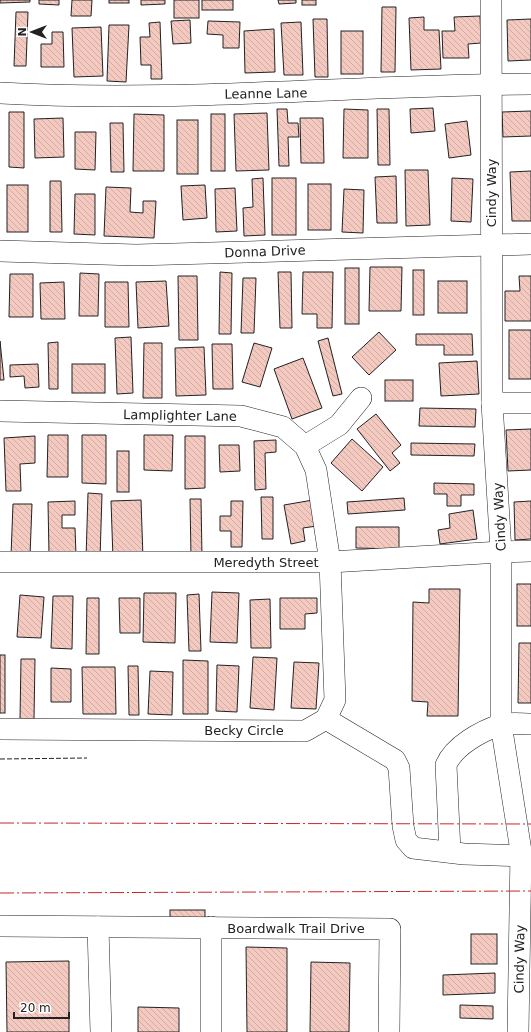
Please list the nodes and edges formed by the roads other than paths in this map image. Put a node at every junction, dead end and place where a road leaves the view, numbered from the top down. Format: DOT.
graph roads {
  1 [pos="491,0"];
  2 [pos="490,84"];
  3 [pos="531,84"];
  4 [pos="0,92"];
  5 [pos="491,244"];
  6 [pos="531,244"];
  7 [pos="0,251"];
  8 [pos="361,398"];
  9 [pos="492,403"];
  10 [pos="531,403"];
  11 [pos="0,411"];
  12 [pos="305,446"];
  13 [pos="531,551"];
  14 [pos="501,552"];
  15 [pos="0,562"];
  16 [pos="330,562"];
  17 [pos="326,719"];
  18 [pos="501,724"];
  19 [pos="531,724"];
  20 [pos="0,729"];
  21 [pos="450,852"];
  22 [pos="521,856"];
  23 [pos="0,926"];
  24 [pos="98,927"];
  25 [pos="211,927"];
  26 [pos="525,977"];
  27 [pos="101,1032"];
  28 [pos="211,1032"];
  29 [pos="389,1032"];
  30 [pos="518,1032"];
  1 -- 2 [label="street, Cindy Way"];
  2 -- 3 [label="street, Leanne Lane"];
  2 -- 4 [label="street, Leanne Lane"];
  2 -- 5 [label="street, Cindy Way"];
  5 -- 6 [label="street, Donna Drive"];
  5 -- 7 [label="street, Donna Drive"];
  5 -- 9 [label="street, Cindy Way"];
  8 -- 12 [label="street"];
  9 -- 10 [label="street"];
  9 -- 14 [label="street, Cindy Way"];
  11 -- 12 [label="street, Lamplighter Lane"];
  12 -- 16 [label="street, Lamplighter Lane"];
  13 -- 14 [label="street, Meredyth Street"];
  14 -- 16 [label="street, Meredyth Street"];
  14 -- 18 [label="street, Cindy Way"];
  15 -- 16 [label="street, Meredyth Street"];
  16 -- 17 [label="street"];
  17 -- 20 [label="street, Becky Circle"];
  17 -- 21 [label="street"];
  18 -- 19 [label="street"];
  18 -- 21 [label="street"];
  18 -- 22 [label="street, Cindy Way"];
  21 -- 22 [label="street"];
  22 -- 26 [label="street, Cindy Way"];
  23 -- 24 [label="street, Boardwalk Trail Drive"];
  24 -- 25 [label="street, Boardwalk Trail Drive"];
  24 -- 27 [label="street"];
  25 -- 28 [label="street"];
  25 -- 29 [label="street, Boardwalk Trail Drive"];
  26 -- 30 [label="street, Cindy Way"];
}
